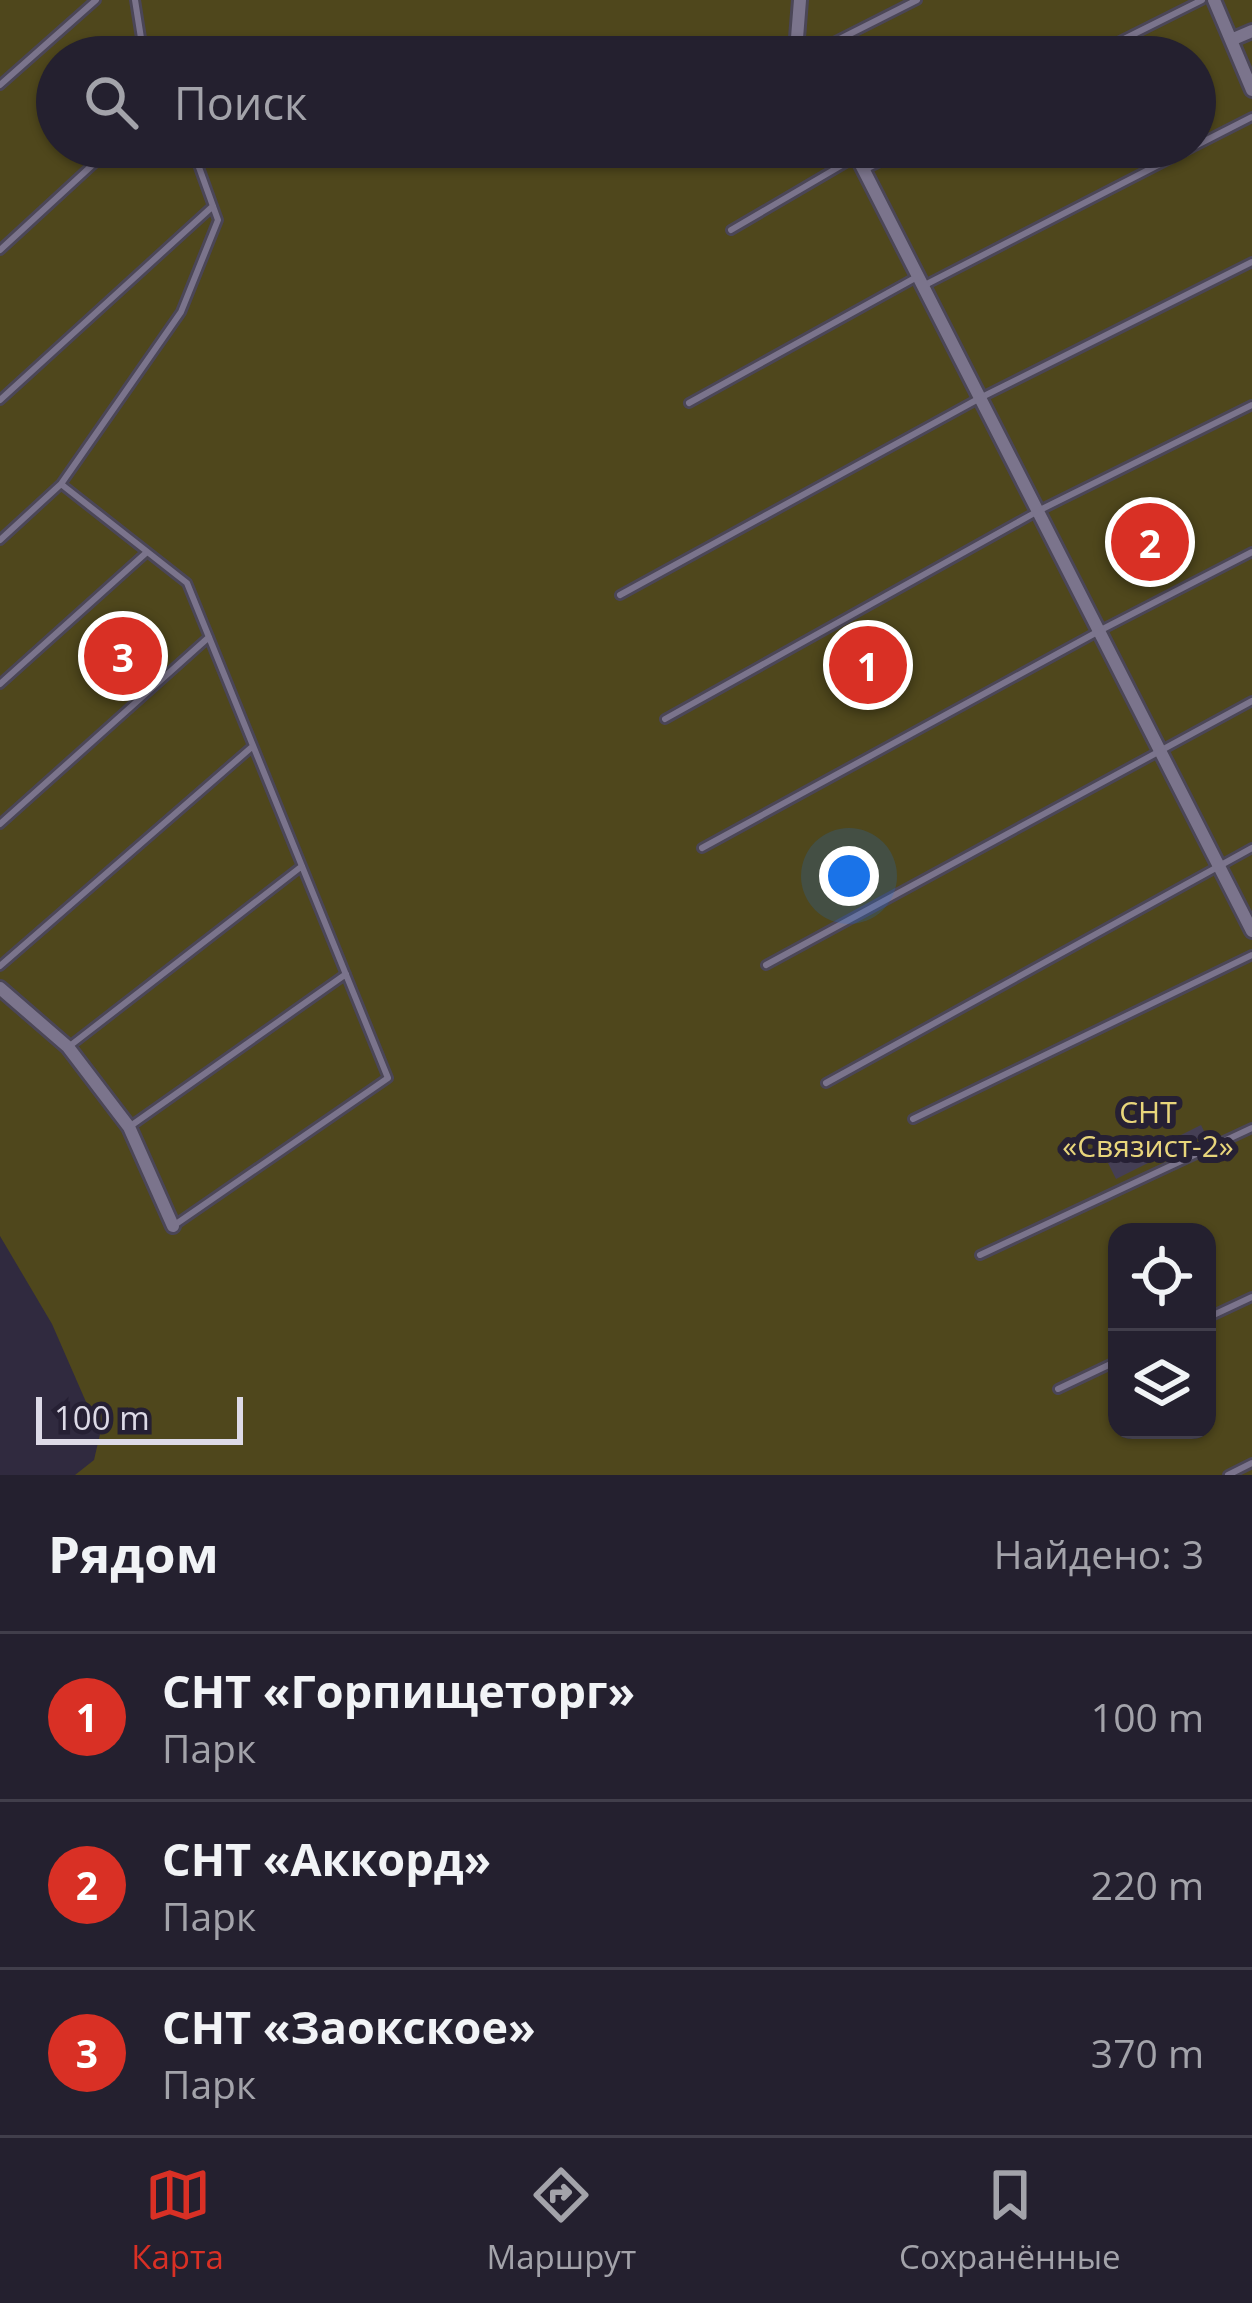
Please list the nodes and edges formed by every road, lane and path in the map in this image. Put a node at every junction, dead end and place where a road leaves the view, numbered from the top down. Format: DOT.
graph roads {
  1 [pos="96,0"];
  2 [pos="135,0"];
  3 [pos="800,0"];
  4 [pos="917,0"];
  5 [pos="1202,0"];
  6 [pos="1214,0"];
  7 [pos="1252,31"];
  8 [pos="56,36"];
  9 [pos="141,36"];
  10 [pos="797,36"];
  11 [pos="847,36"];
  12 [pos="1130,36"];
  13 [pos="1231,40"];
  14 [pos="36,54"];
  15 [pos="0,86"];
  16 [pos="1252,89"];
  17 [pos="1252,117"];
  18 [pos="1216,135"];
  19 [pos="89,168"];
  20 [pos="199,168"];
  21 [pos="840,168"];
  22 [pos="863,168"];
  23 [pos="1149,168"];
  24 [pos="213,206"];
  25 [pos="731,230"];
  26 [pos="0,250"];
  27 [pos="1252,262"];
  28 [pos="920,281"];
  29 [pos="980,398"];
  30 [pos="0,400"];
  31 [pos="689,403"];
  32 [pos="1252,406"];
  33 [pos="62,484"];
  34 [pos="1038,512"];
  35 [pos="0,540"];
  36 [pos="147,552"];
  37 [pos="1252,552"];
  38 [pos="620,595"];
  39 [pos="1099,631"];
  40 [pos="209,637"];
  41 [pos="0,684"];
  42 [pos="1252,701"];
  43 [pos="665,719"];
  44 [pos="254,746"];
  45 [pos="1160,750"];
  46 [pos="0,824"];
  47 [pos="702,848"];
  48 [pos="1252,848"];
  49 [pos="302,866"];
  50 [pos="1219,866"];
  51 [pos="1252,932"];
  52 [pos="1252,956"];
  53 [pos="766,964"];
  54 [pos="0,966"];
  55 [pos="346,974"];
  56 [pos="0,988"];
  57 [pos="68,1047"];
  58 [pos="826,1083"];
  59 [pos="913,1119"];
  60 [pos="129,1127"];
  61 [pos="1252,1128"];
  62 [pos="173,1226"];
  63 [pos="980,1255"];
  64 [pos="1252,1297"];
  65 [pos="1216,1314"];
  66 [pos="1108,1364"];
  67 [pos="1058,1388"];
  68 [pos="1252,1463"];
  69 [pos="1228,1475"];
  1 -- 8 [label="lane"];
  2 -- 9 [label="lane"];
  3 -- 10 [label="street"];
  4 -- 11 [label="lane"];
  5 -- 12 [label="lane"];
  6 -- 13 [label="street"];
  7 -- 13 [label="street"];
  13 -- 16 [label="street"];
  14 -- 15 [label="lane"];
  17 -- 18 [label="lane"];
  19 -- 26 [label="lane"];
  20 -- 24 [label="lane"];
  21 -- 25 [label="lane"];
  22 -- 28 [label="street"];
  23 -- 28 [label="lane"];
  24 -- 30 [label="lane"];
  24 -- 33 [label="lane"];
  27 -- 29 [label="lane"];
  28 -- 29 [label="street"];
  28 -- 31 [label="lane"];
  29 -- 34 [label="street"];
  29 -- 38 [label="lane"];
  32 -- 34 [label="lane"];
  33 -- 35 [label="lane"];
  33 -- 36 [label="lane"];
  34 -- 39 [label="street"];
  34 -- 43 [label="lane"];
  36 -- 40 [label="lane"];
  36 -- 41 [label="lane"];
  37 -- 39 [label="lane"];
  39 -- 45 [label="street"];
  39 -- 47 [label="lane"];
  40 -- 44 [label="lane"];
  40 -- 46 [label="lane"];
  42 -- 45 [label="lane"];
  44 -- 49 [label="lane"];
  44 -- 54 [label="lane"];
  45 -- 50 [label="street"];
  45 -- 53 [label="lane"];
  48 -- 50 [label="lane"];
  49 -- 55 [label="lane"];
  49 -- 57 [label="lane"];
  50 -- 51 [label="street"];
  50 -- 58 [label="lane"];
  52 -- 59 [label="lane"];
  55 -- 60 [label="lane"];
  55 -- 62 [label="lane"];
  56 -- 57 [label="street"];
  57 -- 60 [label="street"];
  60 -- 62 [label="street"];
  61 -- 63 [label="lane"];
  64 -- 65 [label="lane"];
  66 -- 67 [label="lane"];
  68 -- 69 [label="lane"];
}
